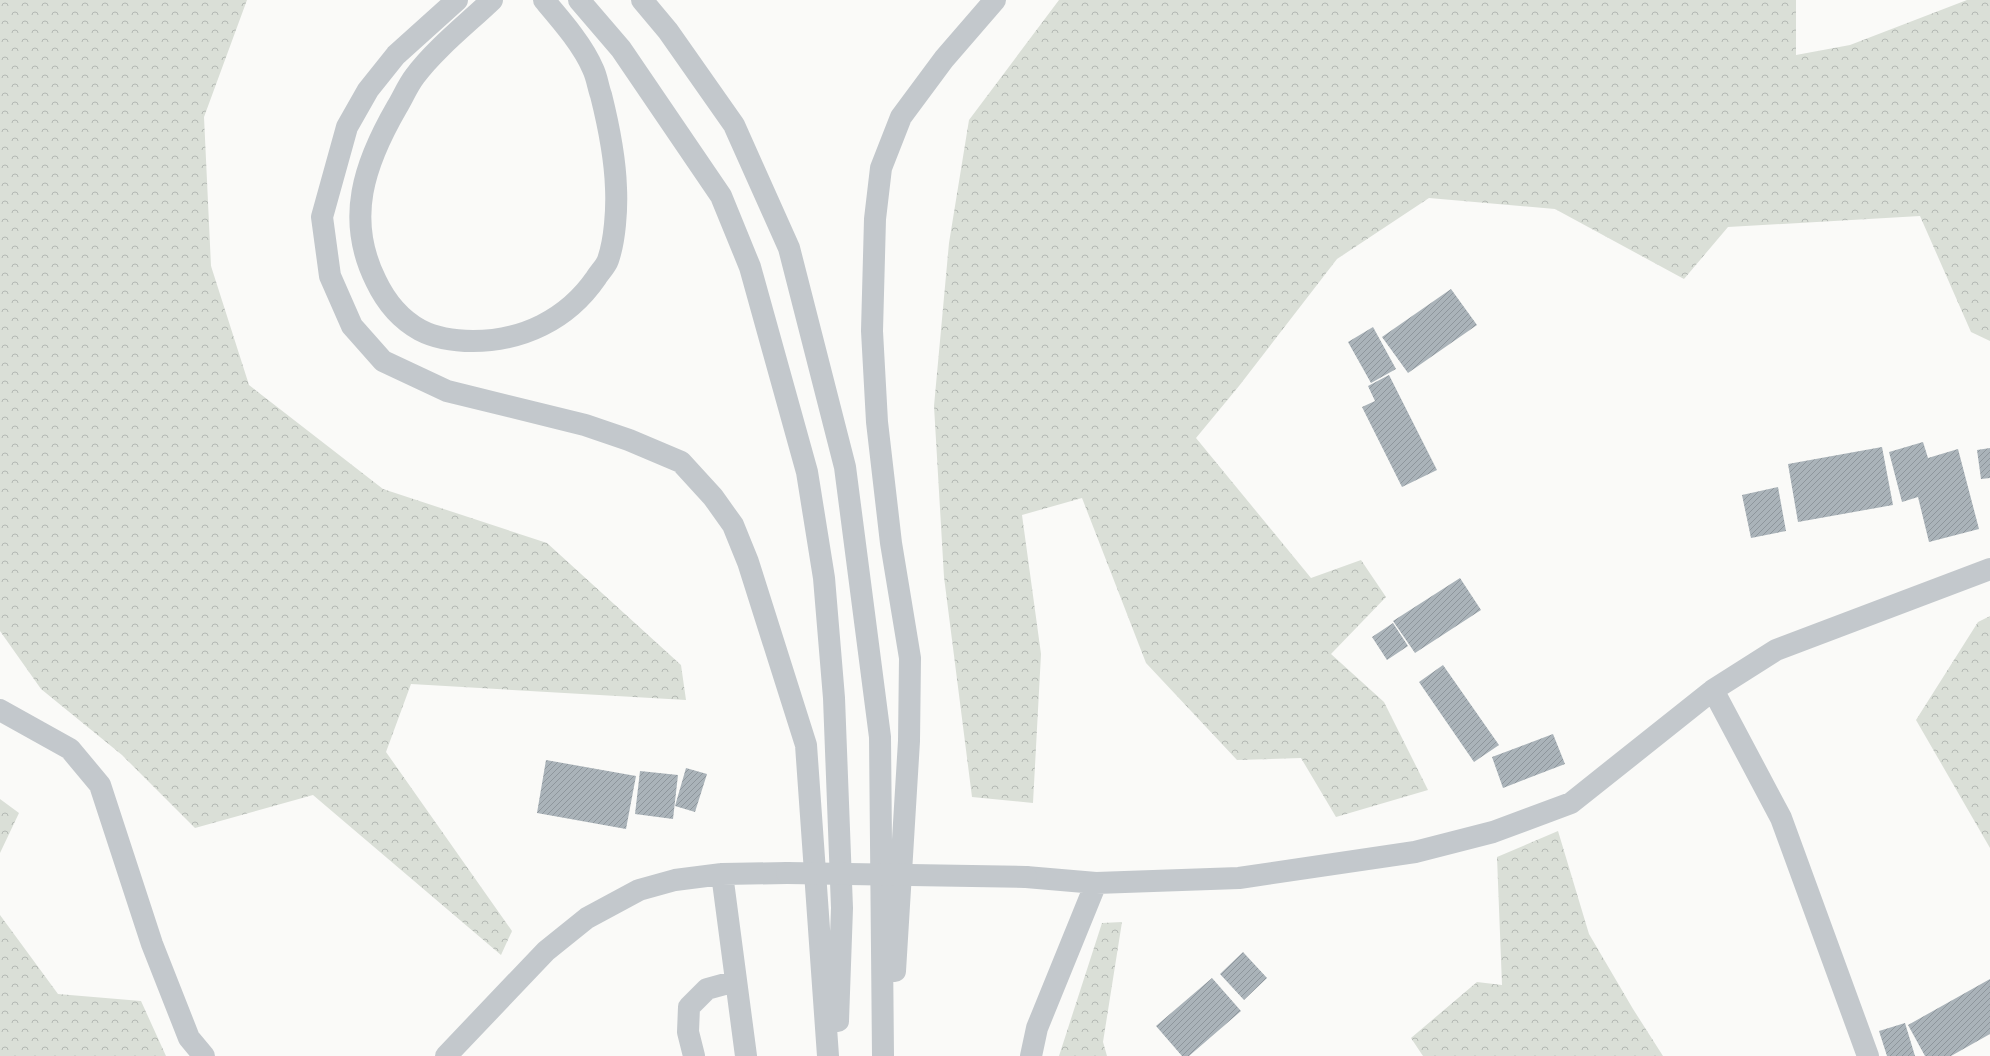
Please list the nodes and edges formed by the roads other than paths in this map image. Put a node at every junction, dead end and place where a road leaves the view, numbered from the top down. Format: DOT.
graph roads {
  1 [pos="457,0"];
  2 [pos="492,0"];
  3 [pos="544,0"];
  4 [pos="579,0"];
  5 [pos="642,0"];
  6 [pos="995,0"];
  7 [pos="1990,569"];
  8 [pos="1713,690"];
  9 [pos="0,710"];
  10 [pos="722,874"];
  11 [pos="1096,883"];
  12 [pos="736,981"];
  13 [pos="204,1056"];
  14 [pos="446,1056"];
  15 [pos="694,1056"];
  16 [pos="746,1056"];
  17 [pos="828,1056"];
  18 [pos="837,1056"];
  19 [pos="883,1056"];
  20 [pos="890,1056"];
  21 [pos="1031,1056"];
  22 [pos="1868,1056"];
  1 -- 17 [label="street"];
  2 -- 3 [label="street"];
  4 -- 18 [label="street"];
  5 -- 19 [label="street"];
  6 -- 20 [label="street"];
  7 -- 8 [label="street"];
  8 -- 11 [label="street"];
  8 -- 22 [label="street"];
  9 -- 13 [label="street"];
  10 -- 11 [label="street, bridge"];
  10 -- 12 [label="street"];
  10 -- 14 [label="street"];
  11 -- 21 [label="street"];
  12 -- 15 [label="street"];
  12 -- 16 [label="street"];
}
